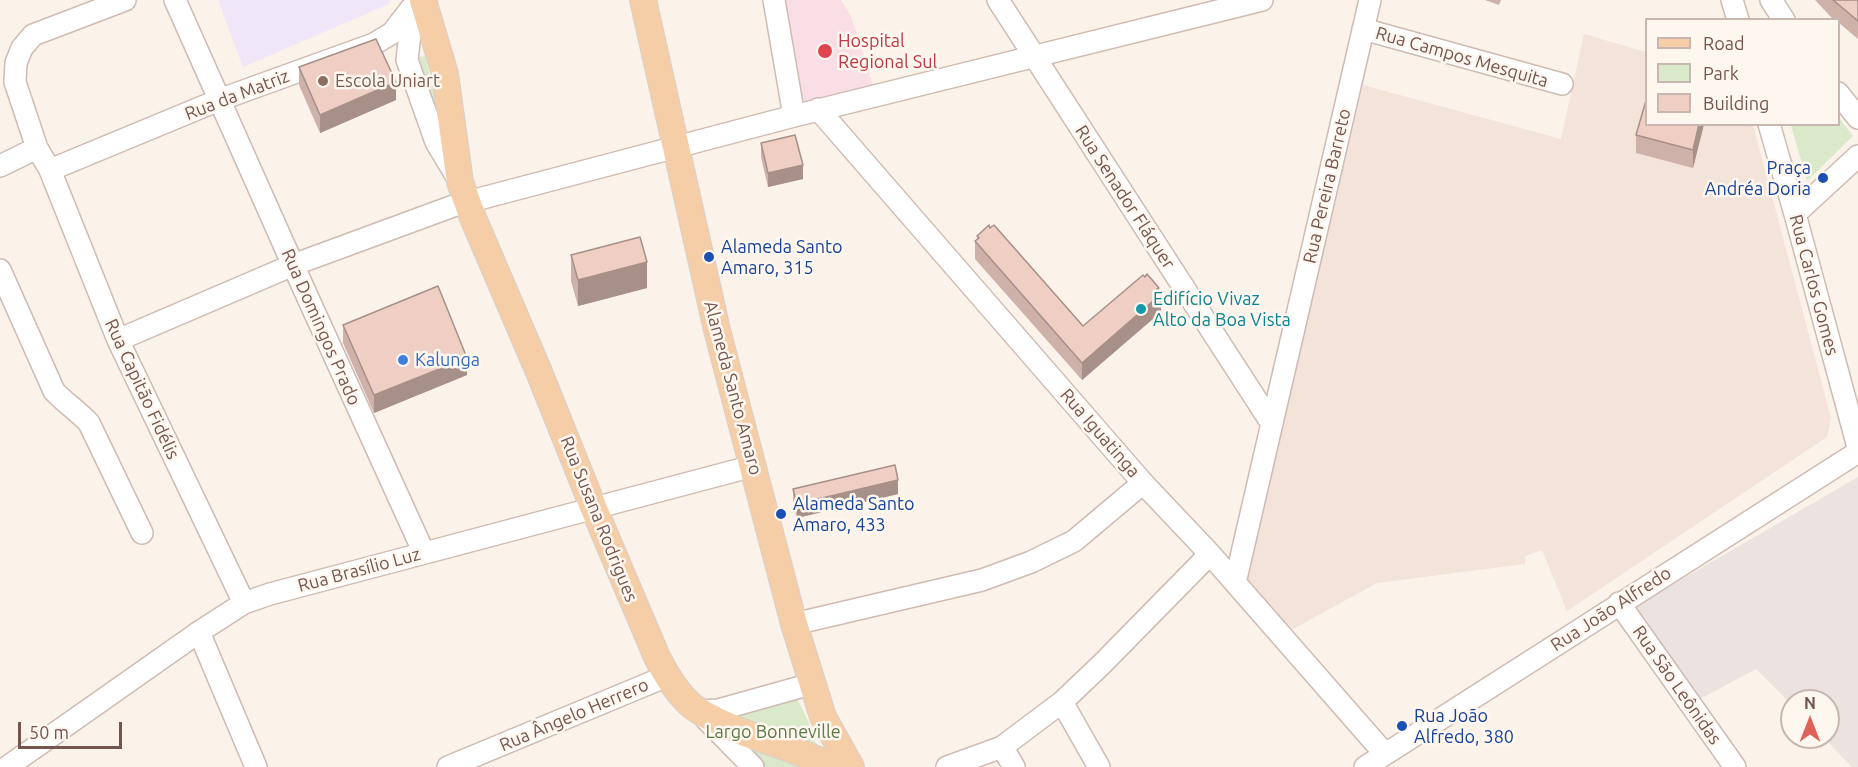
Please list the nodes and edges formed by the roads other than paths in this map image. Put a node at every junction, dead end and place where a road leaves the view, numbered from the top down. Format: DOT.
graph roads {
  1 [pos="125,0"];
  2 [pos="176,0"];
  3 [pos="643,0"];
  4 [pos="774,0"];
  5 [pos="998,0"];
  6 [pos="1262,0"];
  7 [pos="1370,0"];
  8 [pos="1732,0"];
  9 [pos="1771,0"];
  10 [pos="417,2"];
  11 [pos="1737,18"];
  12 [pos="1783,18"];
  13 [pos="1363,29"];
  14 [pos="1034,57"];
  15 [pos="1562,84"];
  16 [pos="1840,94"];
  17 [pos="219,100"];
  18 [pos="818,109"];
  19 [pos="794,116"];
  20 [pos="1858,118"];
  21 [pos="1770,126"];
  22 [pos="675,146"];
  23 [pos="37,148"];
  24 [pos="1858,156"];
  25 [pos="0,166"];
  26 [pos="50,170"];
  27 [pos="464,192"];
  28 [pos="1795,214"];
  29 [pos="293,266"];
  30 [pos="0,270"];
  31 [pos="118,340"];
  32 [pos="1272,424"];
  33 [pos="1858,447"];
  34 [pos="1858,452"];
  35 [pos="753,466"];
  36 [pos="1143,483"];
  37 [pos="594,509"];
  38 [pos="142,533"];
  39 [pos="424,553"];
  40 [pos="1210,554"];
  41 [pos="1236,584"];
  42 [pos="244,603"];
  43 [pos="1619,603"];
  44 [pos="794,624"];
  45 [pos="199,632"];
  46 [pos="667,676"];
  47 [pos="811,684"];
  48 [pos="1062,702"];
  49 [pos="698,711"];
  50 [pos="1002,747"];
  51 [pos="1385,753"];
  52 [pos="7,767"];
  53 [pos="256,767"];
  54 [pos="448,767"];
  55 [pos="753,767"];
  56 [pos="836,767"];
  57 [pos="947,767"];
  58 [pos="1014,767"];
  59 [pos="1099,767"];
  60 [pos="1365,767"];
  61 [pos="1735,767"];
  1 -- 23 [label="street, Rua Capitão Fidélis"];
  2 -- 17 [label="street, Rua Domingos Prado"];
  3 -- 22 [label="main road, Alameda Santo Amaro"];
  4 -- 19 [label="street"];
  5 -- 14 [label="street, Rua Senador Fláquer"];
  6 -- 14 [label="street"];
  7 -- 13 [label="street, Rua Pereira Barreto"];
  8 -- 11 [label="street"];
  9 -- 12 [label="street"];
  10 -- 17 [label="street, Rua da Matriz"];
  10 -- 27 [label="main road, Rua Susana Rodrigues"];
  13 -- 15 [label="street, Rua Campos Mesquita"];
  13 -- 32 [label="street, Rua Pereira Barreto"];
  14 -- 18 [label="street"];
  14 -- 32 [label="street, Rua Senador Fláquer"];
  16 -- 20 [label="street"];
  17 -- 26 [label="street, Rua da Matriz"];
  17 -- 29 [label="street, Rua Domingos Prado"];
  18 -- 19 [label="street"];
  18 -- 36 [label="street, Rua Iguatinga"];
  19 -- 22 [label="street"];
  21 -- 28 [label="street, Rua Carlos Gomes"];
  22 -- 27 [label="street"];
  22 -- 35 [label="main road, Alameda Santo Amaro"];
  23 -- 25 [label="street"];
  23 -- 26 [label="street, Rua Capitão Fidélis"];
  24 -- 28 [label="street"];
  26 -- 31 [label="street, Rua Capitão Fidélis"];
  27 -- 29 [label="street"];
  27 -- 37 [label="main road, Rua Susana Rodrigues"];
  28 -- 33 [label="street, Rua Carlos Gomes"];
  29 -- 31 [label="street"];
  29 -- 39 [label="street, Rua Domingos Prado"];
  30 -- 38 [label="street"];
  31 -- 42 [label="street, Rua Capitão Fidélis"];
  32 -- 41 [label="street, Rua Pereira Barreto"];
  34 -- 43 [label="street, Rua João Alfredo"];
  35 -- 37 [label="street, Rua Brasílio Luz"];
  35 -- 44 [label="main road, Alameda Santo Amaro"];
  36 -- 40 [label="street, Rua Iguatinga"];
  36 -- 44 [label="street"];
  37 -- 39 [label="street, Rua Brasílio Luz"];
  37 -- 46 [label="main road, Rua Susana Rodrigues"];
  39 -- 42 [label="street, Rua Brasílio Luz"];
  40 -- 41 [label="street, Rua Iguatinga"];
  40 -- 48 [label="street"];
  41 -- 51 [label="street, Rua Iguatinga"];
  42 -- 45 [label="street, Rua Brasílio Luz"];
  43 -- 51 [label="street, Rua João Alfredo"];
  43 -- 61 [label="street, Rua São Leônidas"];
  44 -- 47 [label="main road, Alameda Santo Amaro"];
  45 -- 52 [label="street, Rua Brasílio Luz"];
  45 -- 53 [label="street"];
  46 -- 49 [label="main road, Rua Susana Rodrigues"];
  46 -- 54 [label="street, Rua Ângelo Herrero"];
  47 -- 49 [label="street"];
  47 -- 56 [label="main road, Alameda Santo Amaro"];
  48 -- 50 [label="street"];
  48 -- 59 [label="street"];
  49 -- 55 [label="street"];
  49 -- 56 [label="main road, Rua Susana Rodrigues"];
  50 -- 57 [label="street"];
  50 -- 58 [label="street"];
  51 -- 60 [label="street, Rua João Alfredo"];
}
